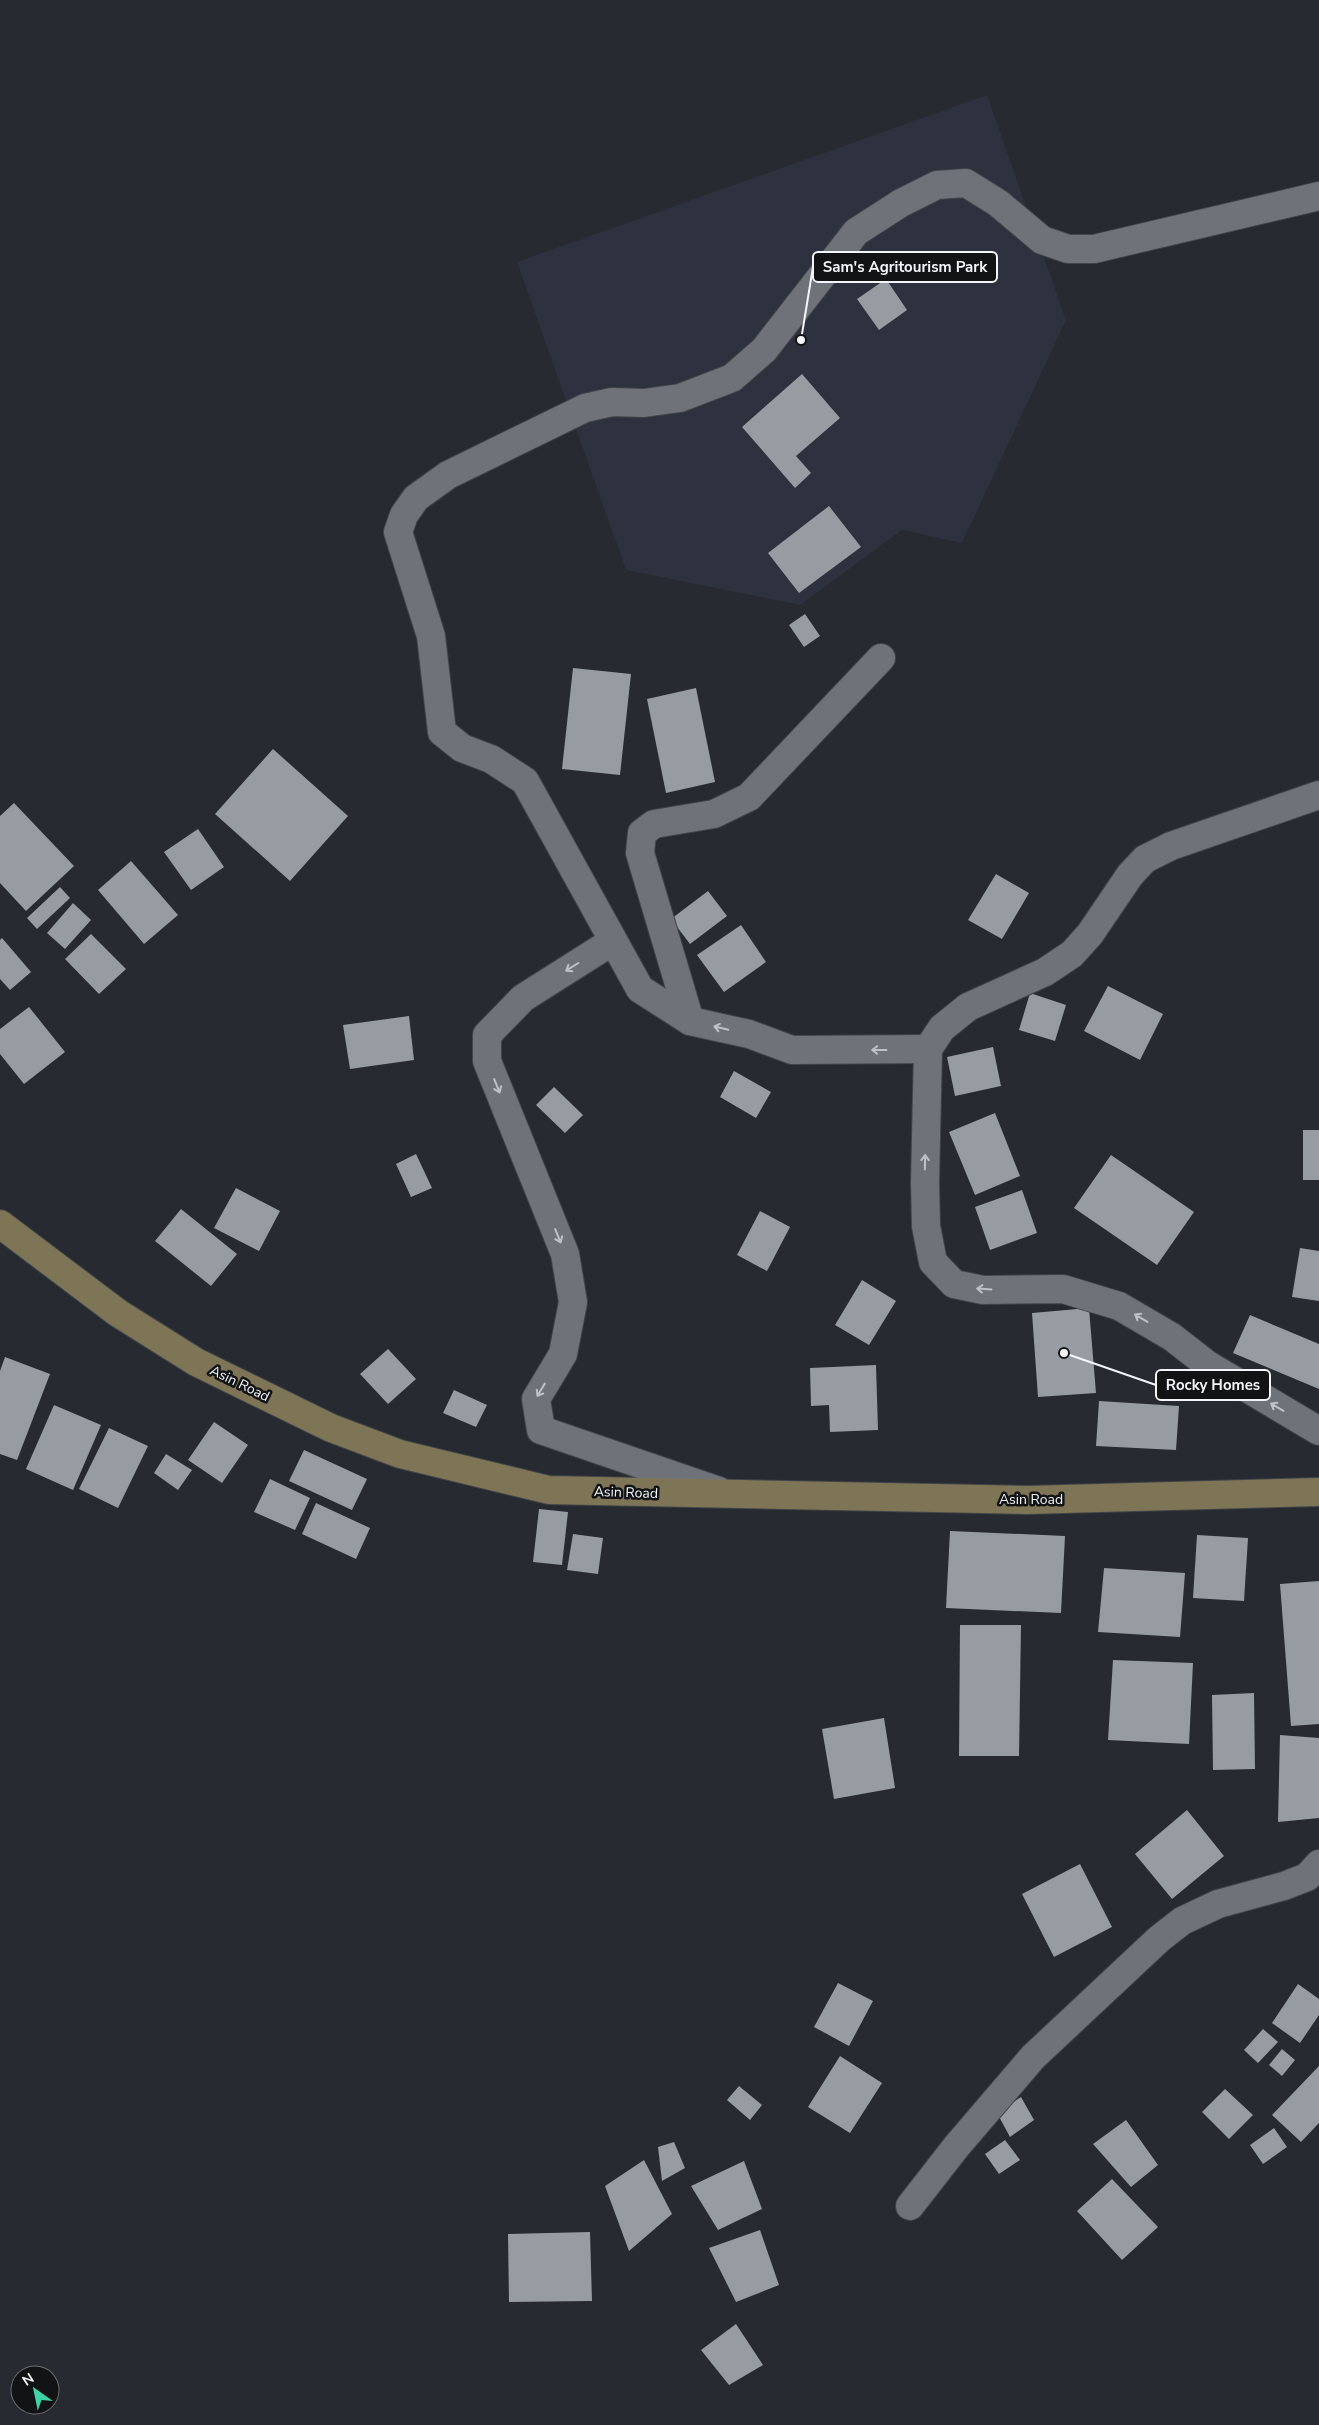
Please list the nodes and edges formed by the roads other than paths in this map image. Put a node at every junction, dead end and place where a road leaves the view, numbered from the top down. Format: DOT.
graph roads {
  1 [pos="1319,196"];
  2 [pos="881,658"];
  3 [pos="1319,795"];
  4 [pos="613,941"];
  5 [pos="690,1021"];
  6 [pos="928,1049"];
  7 [pos="0,1224"];
  8 [pos="1319,1431"];
  9 [pos="731,1495"];
  10 [pos="1317,1497"];
  11 [pos="1319,1864"];
  12 [pos="910,2206"];
  1 -- 4 [label="street"];
  2 -- 5 [label="street"];
  3 -- 6 [label="street"];
  4 -- 5 [label="street"];
  4 -- 9 [label="street, one-way"];
  6 -- 5 [label="street, one-way"];
  8 -- 6 [label="street, one-way"];
  7 -- 9 [label="main road, Asin Road"];
  9 -- 10 [label="main road, Asin Road"];
  11 -- 12 [label="street"];
}
